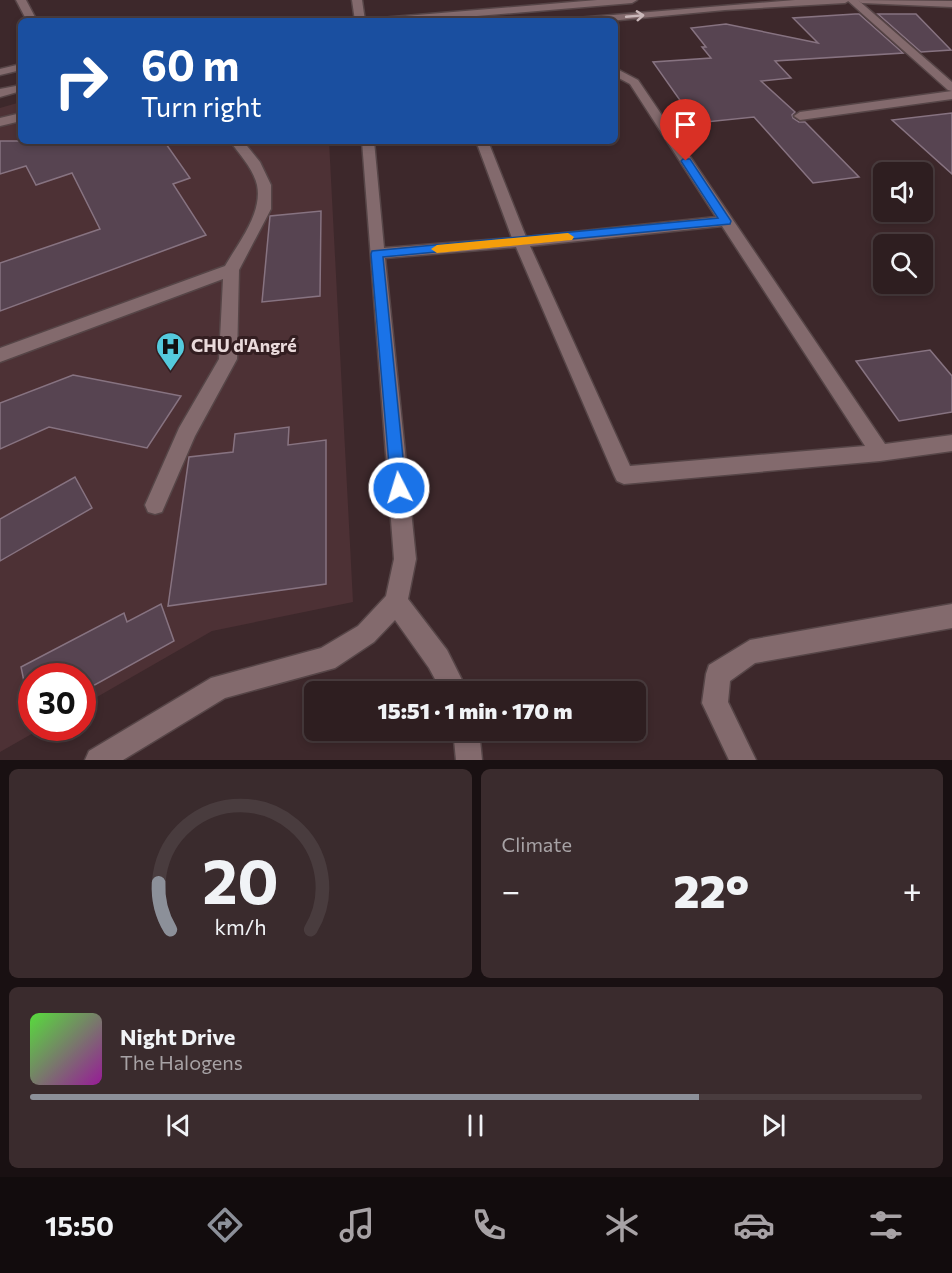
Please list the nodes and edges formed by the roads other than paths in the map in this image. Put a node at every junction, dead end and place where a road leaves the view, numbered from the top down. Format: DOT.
graph roads {
  1 [pos="21,0"];
  2 [pos="357,0"];
  3 [pos="632,0"];
  4 [pos="845,0"];
  5 [pos="852,0"];
  6 [pos="862,0"];
  7 [pos="952,4"];
  8 [pos="30,18"];
  9 [pos="360,18"];
  10 [pos="417,18"];
  11 [pos="609,18"];
  12 [pos="18,69"];
  13 [pos="0,72"];
  14 [pos="618,73"];
  15 [pos="952,88"];
  16 [pos="18,89"];
  17 [pos="0,93"];
  18 [pos="952,95"];
  19 [pos="800,116"];
  20 [pos="18,118"];
  21 [pos="0,122"];
  22 [pos="238,144"];
  23 [pos="368,144"];
  24 [pos="484,144"];
  25 [pos="726,221"];
  26 [pos="521,242"];
  27 [pos="376,254"];
  28 [pos="231,270"];
  29 [pos="0,355"];
  30 [pos="952,443"];
  31 [pos="880,453"];
  32 [pos="155,505"];
  33 [pos="396,602"];
  34 [pos="952,616"];
  35 [pos="450,681"];
  36 [pos="467,741"];
  37 [pos="98,760"];
  38 [pos="470,760"];
  39 [pos="743,760"];
  1 -- 8 [label="street"];
  2 -- 9 [label="street"];
  3 -- 10 [label="street"];
  11 -- 4 [label="street, one-way"];
  5 -- 15 [label="street"];
  6 -- 7 [label="street"];
  12 -- 13 [label="street"];
  14 -- 25 [label="street"];
  16 -- 17 [label="street"];
  18 -- 19 [label="street"];
  20 -- 21 [label="street"];
  22 -- 28 [label="street"];
  23 -- 27 [label="street"];
  24 -- 26 [label="street"];
  25 -- 26 [label="street"];
  25 -- 31 [label="street"];
  26 -- 27 [label="street"];
  26 -- 31 [label="street"];
  27 -- 33 [label="street"];
  28 -- 29 [label="street"];
  28 -- 32 [label="street"];
  30 -- 31 [label="street"];
  33 -- 35 [label="street"];
  33 -- 37 [label="street"];
  34 -- 39 [label="street"];
  36 -- 38 [label="street"];
}
